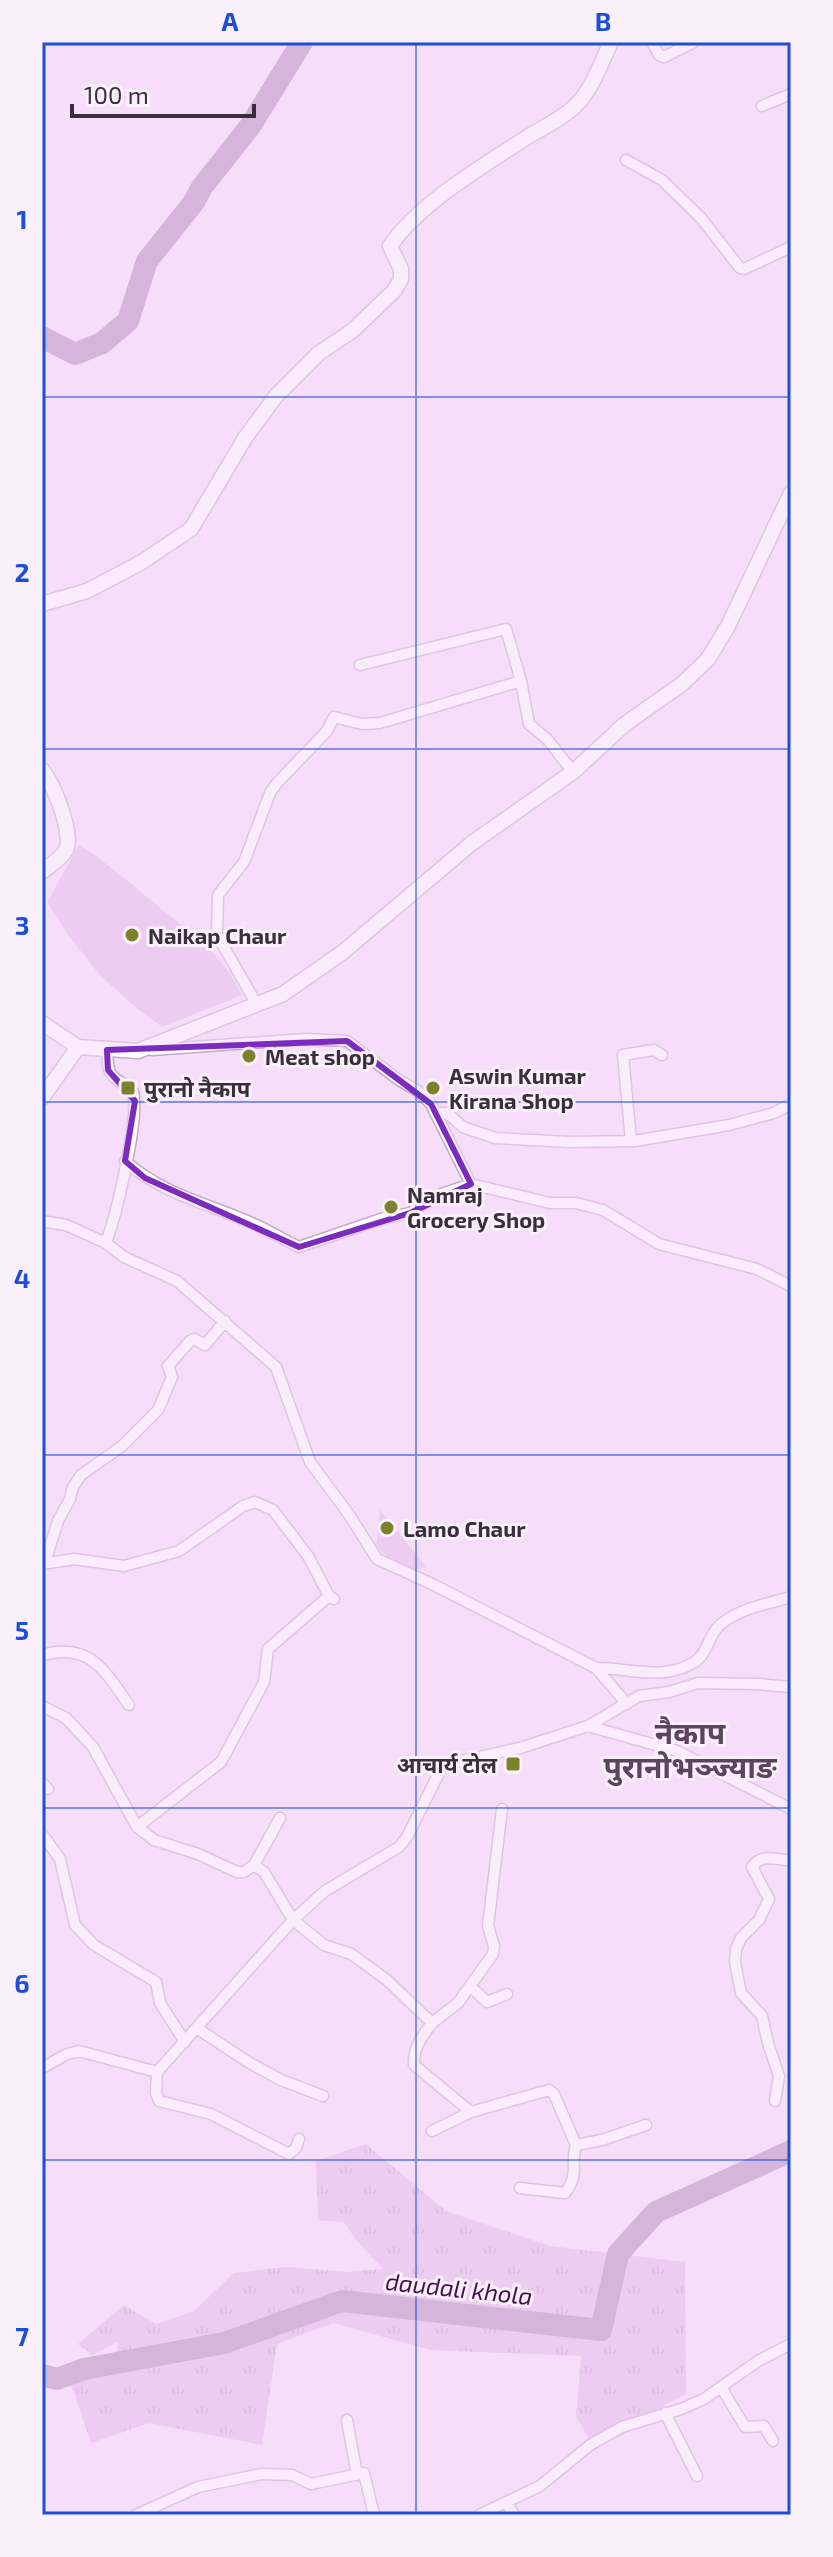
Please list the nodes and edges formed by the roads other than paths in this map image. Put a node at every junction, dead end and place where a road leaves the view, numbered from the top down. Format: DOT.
graph roads {
  1 [pos="611,42"];
  2 [pos="652,42"];
  3 [pos="694,42"];
  4 [pos="791,94"];
  5 [pos="762,106"];
  6 [pos="626,160"];
  7 [pos="791,247"];
  8 [pos="791,493"];
  9 [pos="42,604"];
  10 [pos="360,665"];
  11 [pos="521,681"];
  12 [pos="42,759"];
  13 [pos="573,772"];
  14 [pos="46,774"];
  15 [pos="42,872"];
  16 [pos="256,1003"];
  17 [pos="42,1023"];
  18 [pos="78,1047"];
  19 [pos="107,1050"];
  20 [pos="138,1051"];
  21 [pos="662,1055"];
  22 [pos="42,1098"];
  23 [pos="791,1104"];
  24 [pos="435,1113"];
  25 [pos="631,1141"];
  26 [pos="125,1161"];
  27 [pos="471,1184"];
  28 [pos="42,1221"];
  29 [pos="106,1243"];
  30 [pos="791,1286"];
  31 [pos="225,1321"];
  32 [pos="44,1563"];
  33 [pos="791,1597"];
  34 [pos="42,1655"];
  35 [pos="596,1668"];
  36 [pos="791,1687"];
  37 [pos="627,1704"];
  38 [pos="129,1705"];
  39 [pos="42,1706"];
  40 [pos="588,1726"];
  41 [pos="502,1809"];
  42 [pos="791,1809"];
  43 [pos="280,1818"];
  44 [pos="137,1827"];
  45 [pos="42,1834"];
  46 [pos="791,1860"];
  47 [pos="254,1865"];
  48 [pos="293,1920"];
  49 [pos="470,1986"];
  50 [pos="507,1994"];
  51 [pos="432,2023"];
  52 [pos="198,2029"];
  53 [pos="185,2042"];
  54 [pos="42,2068"];
  55 [pos="157,2072"];
  56 [pos="323,2096"];
  57 [pos="775,2101"];
  58 [pos="471,2112"];
  59 [pos="646,2125"];
  60 [pos="432,2131"];
  61 [pos="299,2139"];
  62 [pos="576,2145"];
  63 [pos="520,2188"];
  64 [pos="791,2344"];
  65 [pos="721,2387"];
  66 [pos="665,2413"];
  67 [pos="347,2420"];
  68 [pos="773,2441"];
  69 [pos="357,2475"];
  70 [pos="697,2476"];
  71 [pos="507,2503"];
  72 [pos="136,2515"];
  73 [pos="374,2515"];
  74 [pos="479,2515"];
  75 [pos="514,2515"];
  1 -- 9 [label="street"];
  2 -- 3 [label="street"];
  4 -- 5 [label="street"];
  6 -- 7 [label="street"];
  8 -- 13 [label="street"];
  10 -- 11 [label="street"];
  11 -- 13 [label="street"];
  11 -- 16 [label="street"];
  12 -- 14 [label="street"];
  13 -- 16 [label="street"];
  14 -- 15 [label="street"];
  16 -- 20 [label="street"];
  17 -- 18 [label="street"];
  18 -- 19 [label="street"];
  18 -- 22 [label="street"];
  19 -- 20 [label="street"];
  19 -- 26 [label="street"];
  20 -- 24 [label="street"];
  21 -- 25 [label="street"];
  23 -- 25 [label="street"];
  24 -- 25 [label="street"];
  24 -- 27 [label="street"];
  26 -- 27 [label="street"];
  26 -- 29 [label="street"];
  27 -- 30 [label="street"];
  28 -- 29 [label="street"];
  29 -- 31 [label="street"];
  31 -- 32 [label="street"];
  31 -- 35 [label="street"];
  32 -- 44 [label="street"];
  33 -- 35 [label="street"];
  34 -- 38 [label="street"];
  35 -- 37 [label="street"];
  36 -- 37 [label="street"];
  37 -- 40 [label="street"];
  39 -- 44 [label="street"];
  40 -- 42 [label="street"];
  40 -- 48 [label="street"];
  41 -- 49 [label="street"];
  43 -- 47 [label="street"];
  44 -- 47 [label="street"];
  45 -- 53 [label="street"];
  46 -- 57 [label="street"];
  47 -- 48 [label="street"];
  48 -- 51 [label="street"];
  48 -- 52 [label="street"];
  49 -- 50 [label="street"];
  49 -- 51 [label="street"];
  51 -- 58 [label="street"];
  52 -- 53 [label="street"];
  52 -- 56 [label="street"];
  53 -- 55 [label="street"];
  54 -- 55 [label="street"];
  55 -- 61 [label="street"];
  58 -- 60 [label="street"];
  58 -- 62 [label="street"];
  59 -- 62 [label="street"];
  62 -- 63 [label="street"];
  64 -- 65 [label="street"];
  65 -- 66 [label="street"];
  65 -- 68 [label="street"];
  66 -- 70 [label="street"];
  66 -- 71 [label="street"];
  67 -- 69 [label="street"];
  69 -- 72 [label="street"];
  69 -- 73 [label="street"];
  71 -- 74 [label="street"];
  71 -- 75 [label="street"];
}
